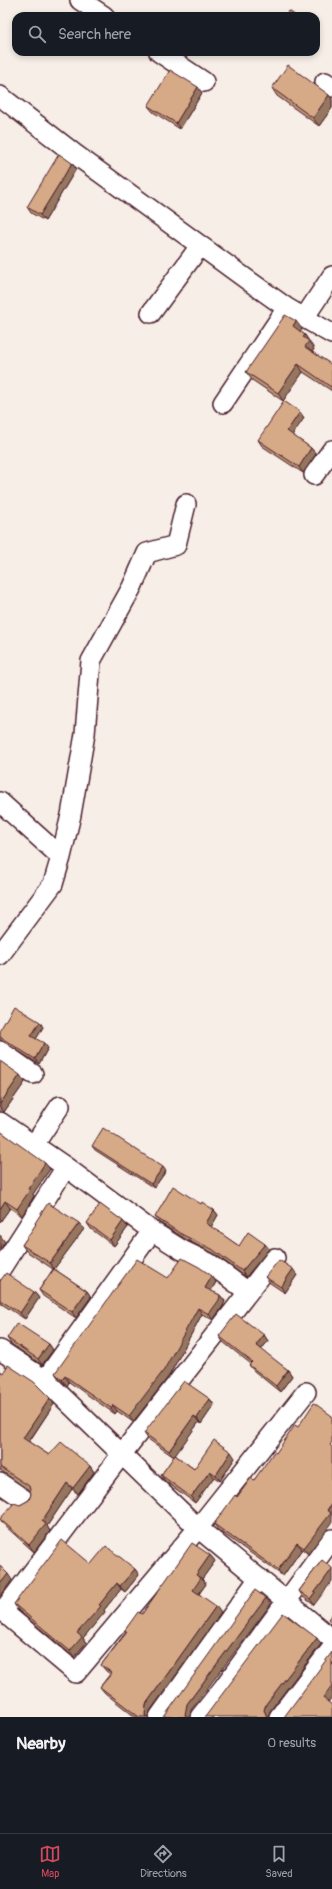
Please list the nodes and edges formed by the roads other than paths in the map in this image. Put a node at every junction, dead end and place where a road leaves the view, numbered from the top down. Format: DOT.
graph roads {
  1 [pos="80,0"];
  2 [pos="98,12"];
  3 [pos="165,56"];
  4 [pos="204,82"];
  5 [pos="0,96"];
  6 [pos="200,246"];
  7 [pos="332,276"];
  8 [pos="287,308"];
  9 [pos="151,313"];
  10 [pos="304,318"];
  11 [pos="332,334"];
  12 [pos="223,403"];
  13 [pos="332,450"];
  14 [pos="314,475"];
  15 [pos="186,504"];
  16 [pos="0,802"];
  17 [pos="62,857"];
  18 [pos="0,955"];
  19 [pos="0,1051"];
  20 [pos="33,1074"];
  21 [pos="60,1106"];
  22 [pos="0,1122"];
  23 [pos="34,1145"];
  24 [pos="66,1167"];
  25 [pos="152,1231"];
  26 [pos="275,1258"];
  27 [pos="0,1270"];
  28 [pos="248,1292"];
  29 [pos="0,1350"];
  30 [pos="45,1380"];
  31 [pos="306,1392"];
  32 [pos="121,1455"];
  33 [pos="0,1482"];
  34 [pos="25,1500"];
  35 [pos="198,1528"];
  36 [pos="332,1539"];
  37 [pos="259,1578"];
  38 [pos="287,1601"];
  39 [pos="2,1610"];
  40 [pos="332,1639"];
  41 [pos="332,1648"];
  42 [pos="159,1717"];
  43 [pos="200,1717"];
  44 [pos="279,1717"];
  1 -- 2 [label="street"];
  3 -- 4 [label="street"];
  5 -- 6 [label="street"];
  6 -- 8 [label="street"];
  6 -- 9 [label="street"];
  7 -- 10 [label="street"];
  8 -- 10 [label="street"];
  8 -- 12 [label="street"];
  10 -- 11 [label="street"];
  13 -- 14 [label="street"];
  15 -- 17 [label="street"];
  16 -- 17 [label="street"];
  17 -- 18 [label="street"];
  19 -- 20 [label="street"];
  21 -- 23 [label="street"];
  22 -- 23 [label="street"];
  23 -- 24 [label="street"];
  24 -- 25 [label="street"];
  24 -- 27 [label="street"];
  25 -- 28 [label="street"];
  25 -- 30 [label="street"];
  26 -- 28 [label="street"];
  28 -- 32 [label="street"];
  29 -- 30 [label="street"];
  30 -- 32 [label="street"];
  31 -- 35 [label="street"];
  32 -- 35 [label="street"];
  32 -- 39 [label="street"];
  33 -- 34 [label="street"];
  35 -- 37 [label="street"];
  35 -- 39 [label="street"];
  36 -- 38 [label="street"];
  37 -- 38 [label="street"];
  37 -- 42 [label="street"];
  38 -- 40 [label="street"];
  38 -- 43 [label="street"];
  41 -- 44 [label="street"];
}
